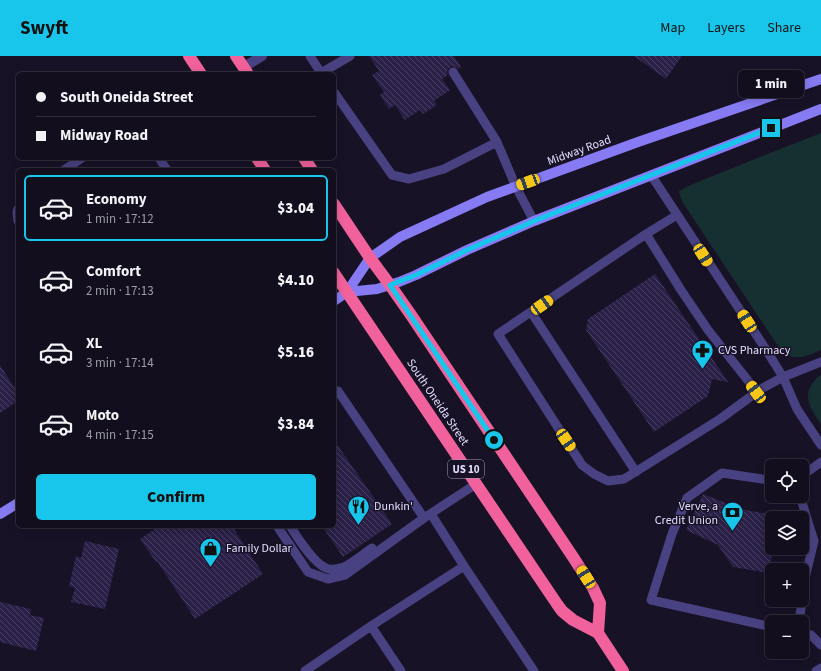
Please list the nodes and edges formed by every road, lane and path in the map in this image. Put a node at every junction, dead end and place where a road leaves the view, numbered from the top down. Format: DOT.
graph roads {
  1 [pos="189,56"];
  2 [pos="236,56"];
  3 [pos="262,56"];
  4 [pos="310,56"];
  5 [pos="350,56"];
  6 [pos="246,71"];
  7 [pos="200,72"];
  8 [pos="320,72"];
  9 [pos="324,72"];
  10 [pos="453,72"];
  11 [pos="821,79"];
  12 [pos="336,95"];
  13 [pos="821,109"];
  14 [pos="497,142"];
  15 [pos="79,160"];
  16 [pos="67,168"];
  17 [pos="651,175"];
  18 [pos="516,187"];
  19 [pos="336,207"];
  20 [pos="677,215"];
  21 [pos="534,221"];
  22 [pos="646,234"];
  23 [pos="370,258"];
  24 [pos="336,276"];
  25 [pos="390,285"];
  26 [pos="347,292"];
  27 [pos="336,299"];
  28 [pos="532,312"];
  29 [pos="821,362"];
  30 [pos="783,377"];
  31 [pos="336,392"];
  32 [pos="756,392"];
  33 [pos="821,445"];
  34 [pos="821,462"];
  35 [pos="809,471"];
  36 [pos="636,472"];
  37 [pos="765,479"];
  38 [pos="476,484"];
  39 [pos="802,503"];
  40 [pos="16,504"];
  41 [pos="0,514"];
  42 [pos="427,516"];
  43 [pos="278,528"];
  44 [pos="291,528"];
  45 [pos="405,532"];
  46 [pos="464,566"];
  47 [pos="800,615"];
  48 [pos="765,625"];
  49 [pos="371,626"];
  50 [pos="598,633"];
  51 [pos="809,635"];
  52 [pos="821,645"];
  53 [pos="821,668"];
  54 [pos="305,671"];
  55 [pos="401,671"];
  56 [pos="534,671"];
  57 [pos="623,671"];
  58 [pos="816,671"];
  1 -- 7 [label="highway"];
  2 -- 6 [label="highway"];
  3 -- 6 [label="street"];
  4 -- 8 [label="lane"];
  5 -- 9 [label="lane"];
  10 -- 14 [label="lane"];
  11 -- 18 [label="main road, Midway Road"];
  12 -- 14 [label="lane"];
  13 -- 17 [label="main road, Midway Road"];
  14 -- 18 [label="lane"];
  15 -- 16 [label="lane"];
  17 -- 20 [label="lane"];
  17 -- 21 [label="main road, Midway Road"];
  18 -- 21 [label="lane"];
  18 -- 23 [label="main road, Midway Road"];
  19 -- 23 [label="highway"];
  20 -- 22 [label="lane"];
  20 -- 30 [label="lane"];
  21 -- 25 [label="main road, Midway Road"];
  22 -- 28 [label="lane"];
  22 -- 32 [label="lane"];
  23 -- 25 [label="highway"];
  23 -- 26 [label="main road, Midway Road"];
  24 -- 26 [label="highway, South Oneida Street / US 10"];
  25 -- 26 [label="main road, Midway Road"];
  25 -- 50 [label="highway"];
  26 -- 27 [label="main road, Midway Road"];
  26 -- 38 [label="highway, South Oneida Street / US 10"];
  28 -- 36 [label="lane"];
  28 -- 36 [label="lane"];
  29 -- 30 [label="lane"];
  30 -- 32 [label="lane"];
  30 -- 33 [label="lane"];
  31 -- 42 [label="lane"];
  32 -- 36 [label="lane"];
  34 -- 35 [label="lane"];
  37 -- 48 [label="lane"];
  38 -- 42 [label="lane"];
  38 -- 50 [label="highway, South Oneida Street / US 10"];
  39 -- 47 [label="lane"];
  40 -- 41 [label="main road"];
  42 -- 45 [label="lane"];
  42 -- 46 [label="lane"];
  43 -- 45 [label="lane"];
  44 -- 45 [label="lane"];
  46 -- 49 [label="lane"];
  46 -- 56 [label="lane"];
  49 -- 54 [label="lane"];
  49 -- 55 [label="lane"];
  50 -- 57 [label="highway"];
  51 -- 52 [label="lane"];
  53 -- 58 [label="lane"];
}
